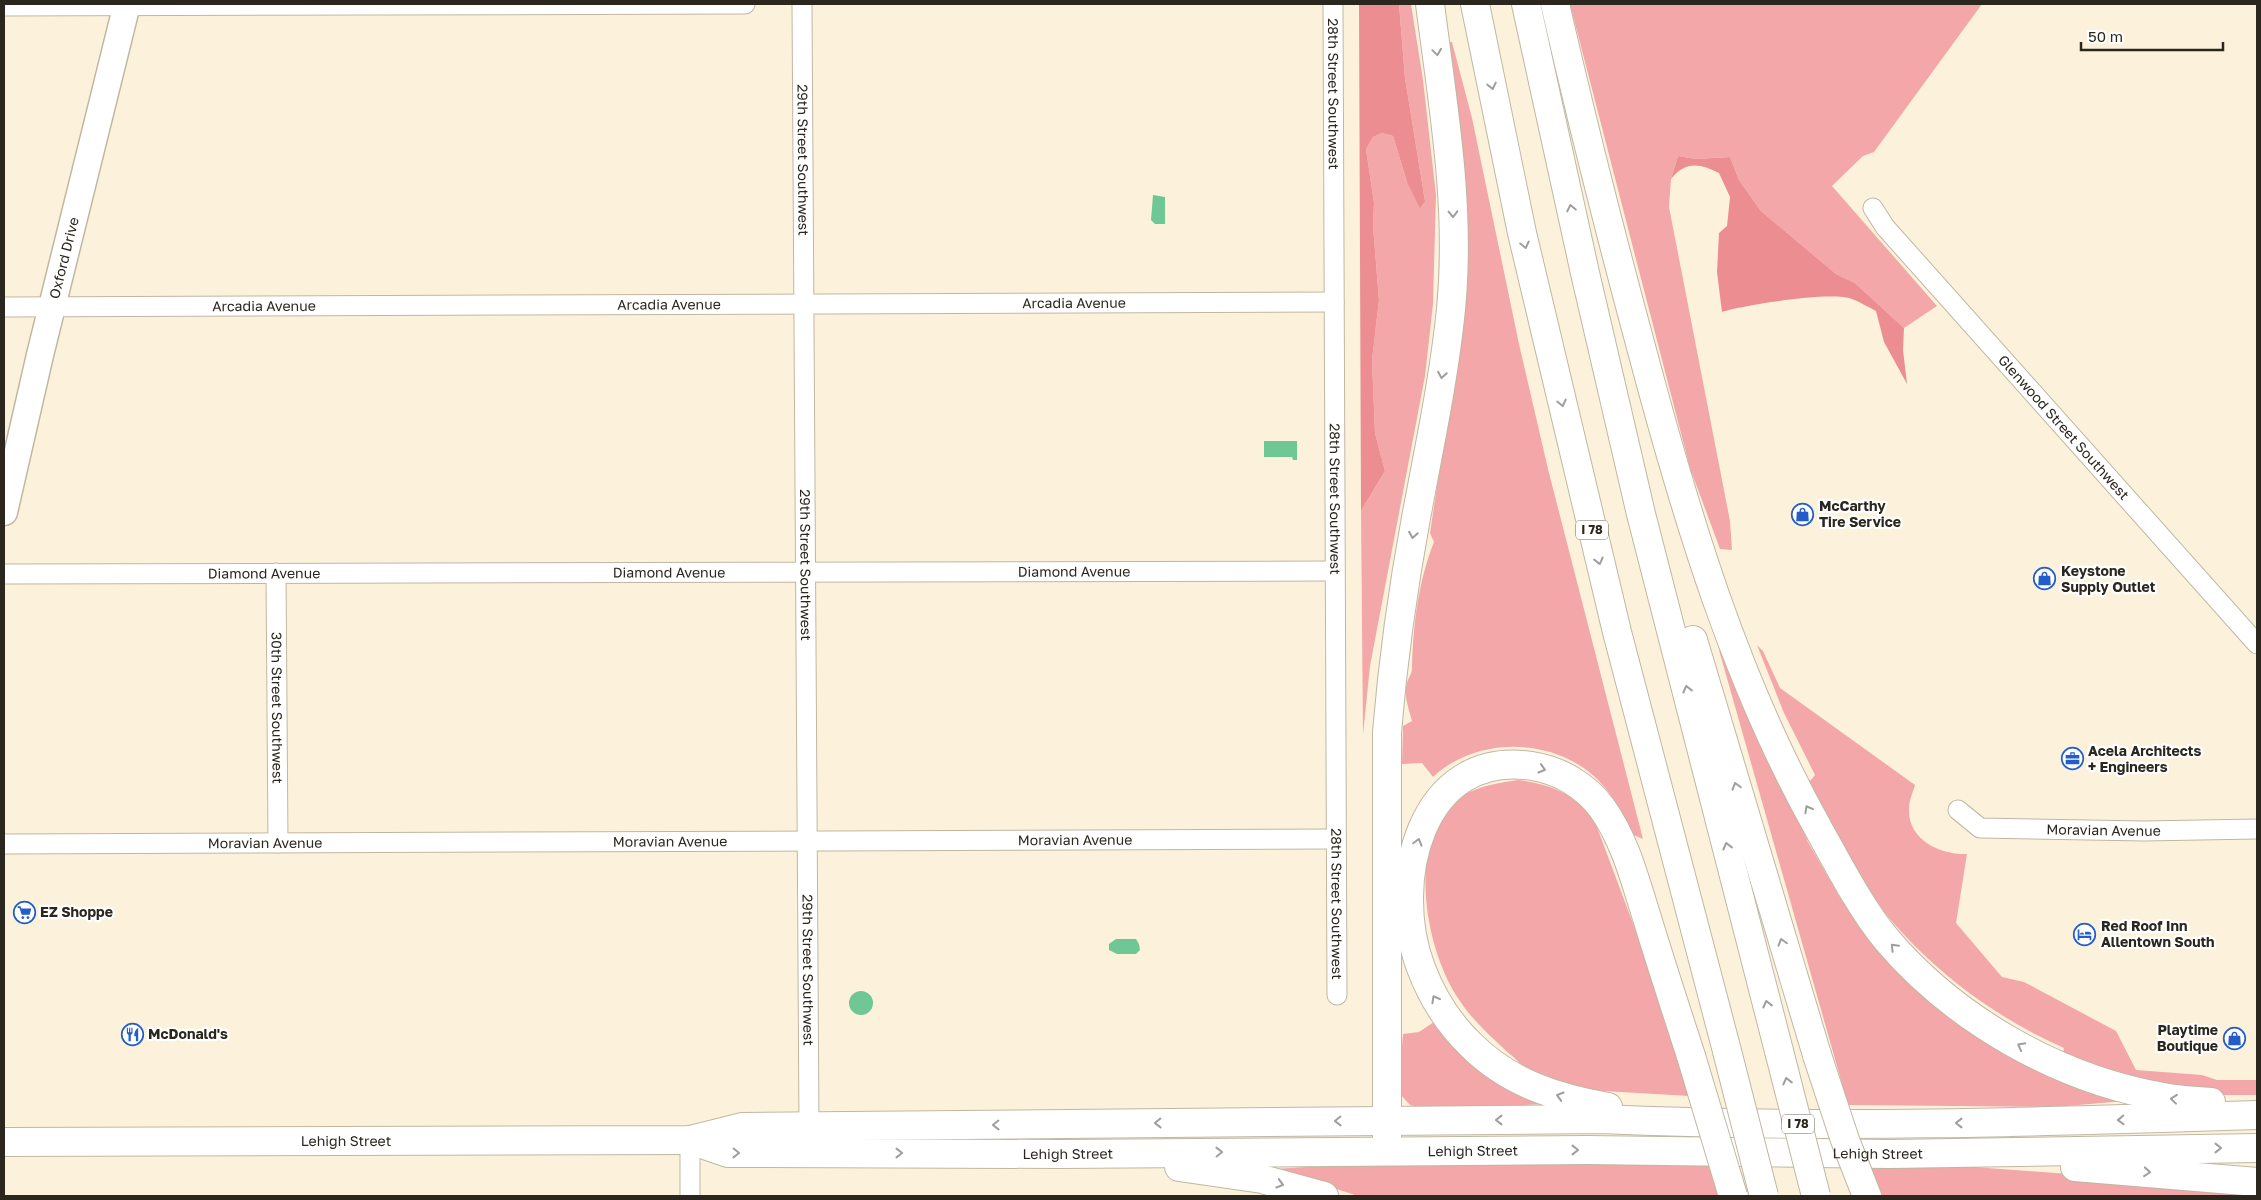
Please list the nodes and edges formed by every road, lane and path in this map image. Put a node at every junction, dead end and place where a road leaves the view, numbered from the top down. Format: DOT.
graph roads {
  1 [pos="744,4"];
  2 [pos="802,4"];
  3 [pos="1333,4"];
  4 [pos="1430,4"];
  5 [pos="1474,4"];
  6 [pos="1526,4"];
  7 [pos="1554,4"];
  8 [pos="127,5"];
  9 [pos="4,6"];
  10 [pos="1873,208"];
  11 [pos="1585,274"];
  12 [pos="1334,302"];
  13 [pos="804,304"];
  14 [pos="4,307"];
  15 [pos="52,307"];
  16 [pos="4,512"];
  17 [pos="1335,571"];
  18 [pos="806,572"];
  19 [pos="4,574"];
  20 [pos="276,574"];
  21 [pos="2257,644"];
  22 [pos="1958,810"];
  23 [pos="2257,829"];
  24 [pos="1336,839"];
  25 [pos="807,841"];
  26 [pos="278,843"];
  27 [pos="4,844"];
  28 [pos="1337,995"];
  29 [pos="2257,1107"];
  30 [pos="2257,1115"];
  31 [pos="1387,1120"];
  32 [pos="1693,1124"];
  33 [pos="808,1127"];
  34 [pos="690,1140"];
  35 [pos="4,1142"];
  36 [pos="2257,1148"];
  37 [pos="1387,1152"];
  38 [pos="1058,1154"];
  39 [pos="1889,1154"];
  40 [pos="2257,1182"];
  41 [pos="690,1196"];
  42 [pos="1324,1196"];
  43 [pos="1733,1196"];
  44 [pos="1764,1196"];
  45 [pos="1816,1196"];
  46 [pos="1867,1196"];
  1 -- 8 [label="street"];
  2 -- 13 [label="street, 29th Street Southwest"];
  3 -- 12 [label="street, 28th Street Southwest"];
  4 -- 31 [label="highway, one-way"];
  5 -- 44 [label="highway, I 78, one-way, bridge"];
  11 -- 6 [label="highway, I 78, one-way"];
  29 -- 7 [label="highway, one-way"];
  8 -- 9 [label="street"];
  8 -- 15 [label="main road, Oxford Drive"];
  10 -- 21 [label="street, Glenwood Street Southwest"];
  45 -- 11 [label="highway, I 78, one-way, bridge"];
  46 -- 11 [label="highway, one-way, bridge"];
  12 -- 13 [label="street, Arcadia Avenue"];
  12 -- 17 [label="street, 28th Street Southwest"];
  13 -- 15 [label="street, Arcadia Avenue"];
  13 -- 18 [label="street, 29th Street Southwest"];
  14 -- 15 [label="street, Arcadia Avenue"];
  15 -- 16 [label="main road, Oxford Drive"];
  17 -- 18 [label="street, Diamond Avenue"];
  17 -- 24 [label="street, 28th Street Southwest"];
  18 -- 20 [label="street, Diamond Avenue"];
  18 -- 25 [label="street, 29th Street Southwest"];
  19 -- 20 [label="street, Diamond Avenue"];
  20 -- 26 [label="street, 30th Street Southwest"];
  22 -- 23 [label="street, Moravian Avenue"];
  24 -- 25 [label="street, Moravian Avenue"];
  24 -- 28 [label="street, 28th Street Southwest"];
  25 -- 26 [label="street, Moravian Avenue"];
  25 -- 33 [label="street, 29th Street Southwest"];
  26 -- 27 [label="street, Moravian Avenue"];
  30 -- 32 [label="highway, Lehigh Street, one-way"];
  32 -- 31 [label="highway, Lehigh Street, one-way"];
  31 -- 33 [label="highway, Lehigh Street, one-way"];
  31 -- 37 [label="highway"];
  32 -- 43 [label="highway, one-way, bridge"];
  33 -- 34 [label="highway, Lehigh Street"];
  34 -- 35 [label="highway, Lehigh Street"];
  34 -- 38 [label="highway, Lehigh Street, one-way"];
  34 -- 41 [label="street"];
  39 -- 36 [label="highway, Lehigh Street, one-way"];
  38 -- 37 [label="highway, Lehigh Street, one-way"];
  37 -- 39 [label="highway, Lehigh Street, one-way"];
  38 -- 42 [label="highway, one-way"];
  39 -- 40 [label="highway, one-way"];
}
